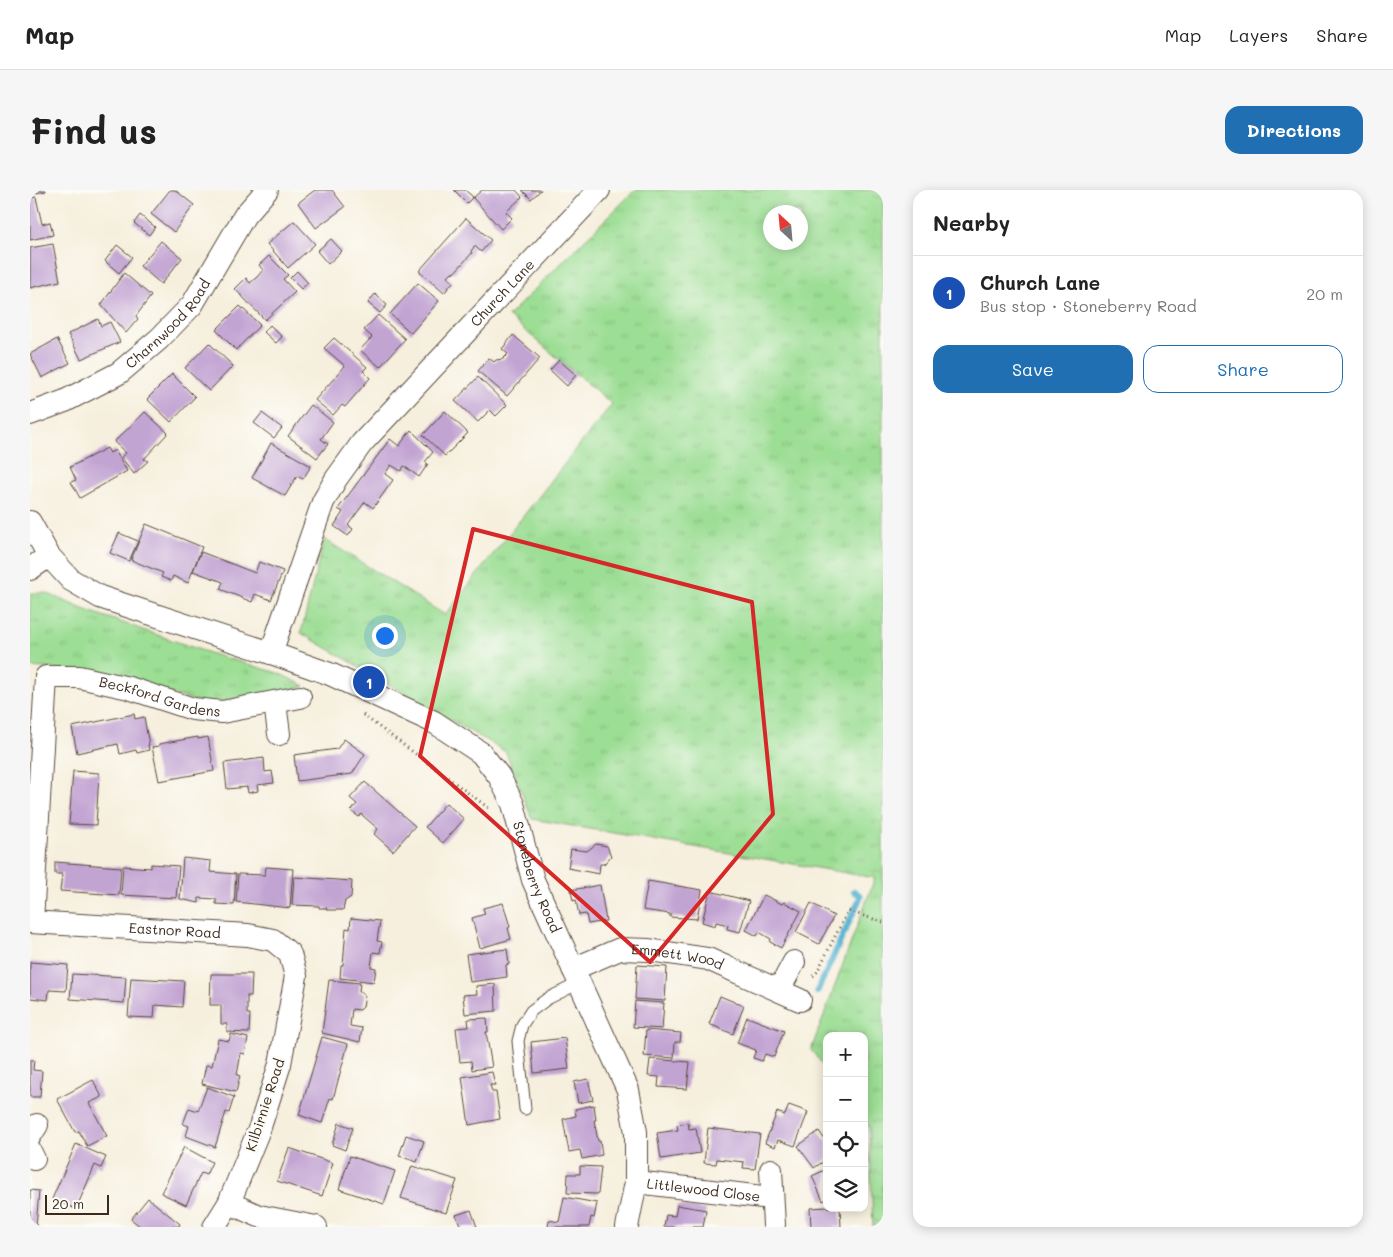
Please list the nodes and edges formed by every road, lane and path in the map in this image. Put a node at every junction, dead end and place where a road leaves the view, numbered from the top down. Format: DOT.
graph roads {
  1 [pos="266,190"];
  2 [pos="599,190"];
  3 [pos="30,414"];
  4 [pos="30,522"];
  5 [pos="49,556"];
  6 [pos="30,570"];
  7 [pos="271,653"];
  8 [pos="38,676"];
  9 [pos="300,698"];
  10 [pos="275,703"];
  11 [pos="358,711"];
  12 [pos="279,734"];
  13 [pos="519,831"];
  14 [pos="31,922"];
  15 [pos="883,922"];
  16 [pos="794,962"];
  17 [pos="296,976"];
  18 [pos="576,976"];
  19 [pos="791,996"];
  20 [pos="525,1110"];
  21 [pos="771,1170"];
  22 [pos="636,1182"];
  23 [pos="771,1198"];
  24 [pos="229,1203"];
  25 [pos="774,1225"];
  26 [pos="214,1227"];
  27 [pos="316,1227"];
  28 [pos="626,1227"];
  1 -- 3 [label="street, Charnwood Road"];
  2 -- 7 [label="street, Church Lane"];
  4 -- 5 [label="street"];
  5 -- 6 [label="street"];
  5 -- 7 [label="street"];
  7 -- 13 [label="street, Stoneberry Road"];
  8 -- 10 [label="street, Beckford Gardens"];
  8 -- 14 [label="street, Beckford Gardens"];
  9 -- 10 [label="street, Beckford Gardens"];
  10 -- 12 [label="street"];
  11 -- 13 [label="path"];
  13 -- 18 [label="street, Stoneberry Road"];
  14 -- 17 [label="street, Eastnor Road"];
  15 -- 19 [label="path"];
  16 -- 19 [label="street"];
  17 -- 24 [label="street, Kilbirnie Road"];
  18 -- 19 [label="street, Emmett Wood"];
  18 -- 20 [label="lane"];
  18 -- 22 [label="street, Stoneberry Road"];
  21 -- 23 [label="street, Littlewood Close"];
  22 -- 23 [label="street, Littlewood Close"];
  22 -- 28 [label="street, Stoneberry Road"];
  23 -- 25 [label="street, Littlewood Close"];
  24 -- 26 [label="street, Kilbirnie Road"];
  24 -- 27 [label="street"];
}
